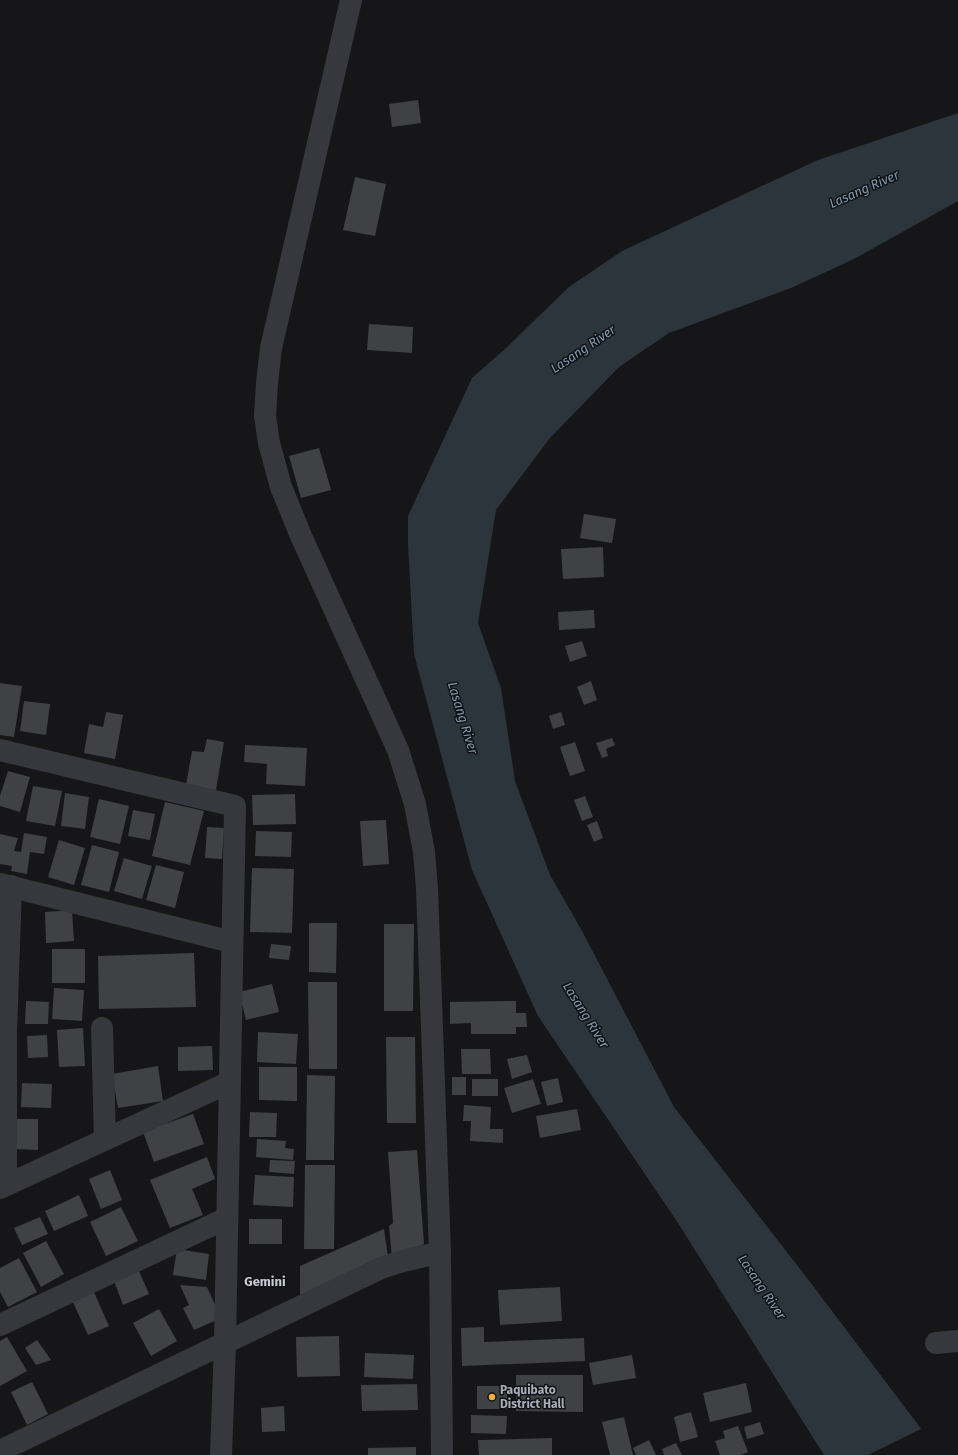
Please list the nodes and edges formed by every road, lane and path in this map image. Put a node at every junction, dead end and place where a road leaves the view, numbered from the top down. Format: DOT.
graph roads {
  1 [pos="351,0"];
  2 [pos="0,750"];
  3 [pos="5,885"];
  4 [pos="232,942"];
  5 [pos="102,1028"];
  6 [pos="230,1082"];
  7 [pos="105,1139"];
  8 [pos="3,1186"];
  9 [pos="227,1218"];
  10 [pos="440,1253"];
  11 [pos="0,1325"];
  12 [pos="958,1341"];
  13 [pos="225,1344"];
  14 [pos="936,1344"];
  15 [pos="24,1447"];
  16 [pos="0,1451"];
  17 [pos="221,1455"];
  18 [pos="442,1455"];
  1 -- 10 [label="street"];
  2 -- 4 [label="street"];
  3 -- 4 [label="street"];
  3 -- 8 [label="street"];
  4 -- 6 [label="street"];
  5 -- 7 [label="street"];
  6 -- 7 [label="street"];
  6 -- 9 [label="street"];
  7 -- 8 [label="street"];
  9 -- 11 [label="street"];
  9 -- 13 [label="street"];
  10 -- 13 [label="street"];
  10 -- 18 [label="street"];
  12 -- 14 [label="street"];
  13 -- 15 [label="street"];
  13 -- 17 [label="street"];
  15 -- 16 [label="street"];
}
